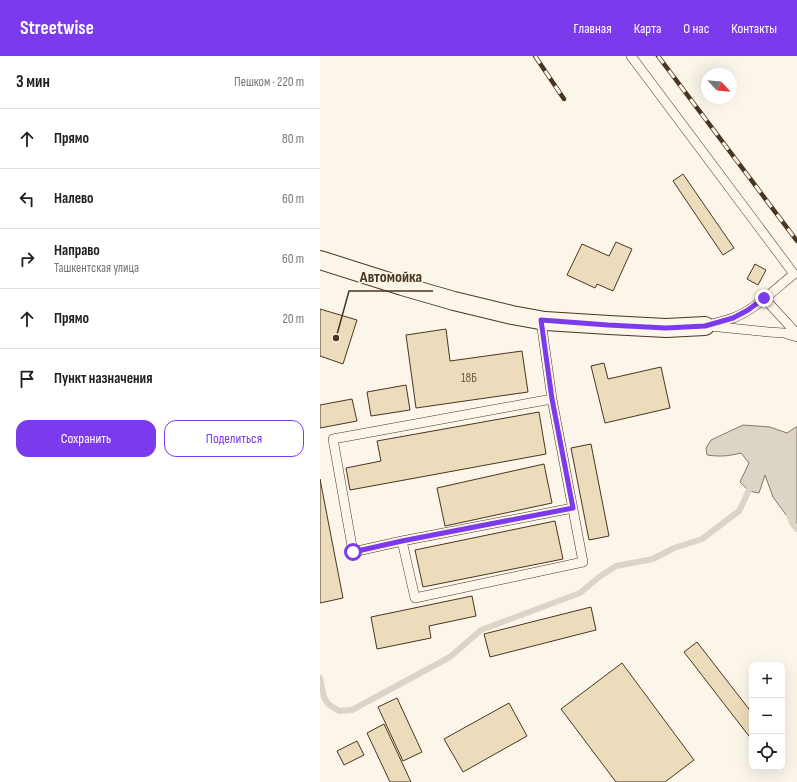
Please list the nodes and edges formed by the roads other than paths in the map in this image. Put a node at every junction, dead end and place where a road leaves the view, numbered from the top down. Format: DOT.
graph roads {
  1 [pos="631,56"];
  2 [pos="320,260"];
  3 [pos="795,272"];
  4 [pos="764,298"];
  5 [pos="541,320"];
  6 [pos="705,326"];
  7 [pos="797,334"];
  8 [pos="797,337"];
  9 [pos="552,399"];
  10 [pos="573,508"];
  11 [pos="402,541"];
  1 -- 3 [label="lane"];
  2 -- 5 [label="street"];
  3 -- 4 [label="lane"];
  4 -- 6 [label="lane"];
  4 -- 7 [label="lane"];
  5 -- 6 [label="street"];
  5 -- 9 [label="lane"];
  6 -- 8 [label="lane"];
  9 -- 10 [label="lane"];
  9 -- 11 [label="lane"];
  10 -- 11 [label="lane"];
  10 -- 11 [label="lane"];
}
